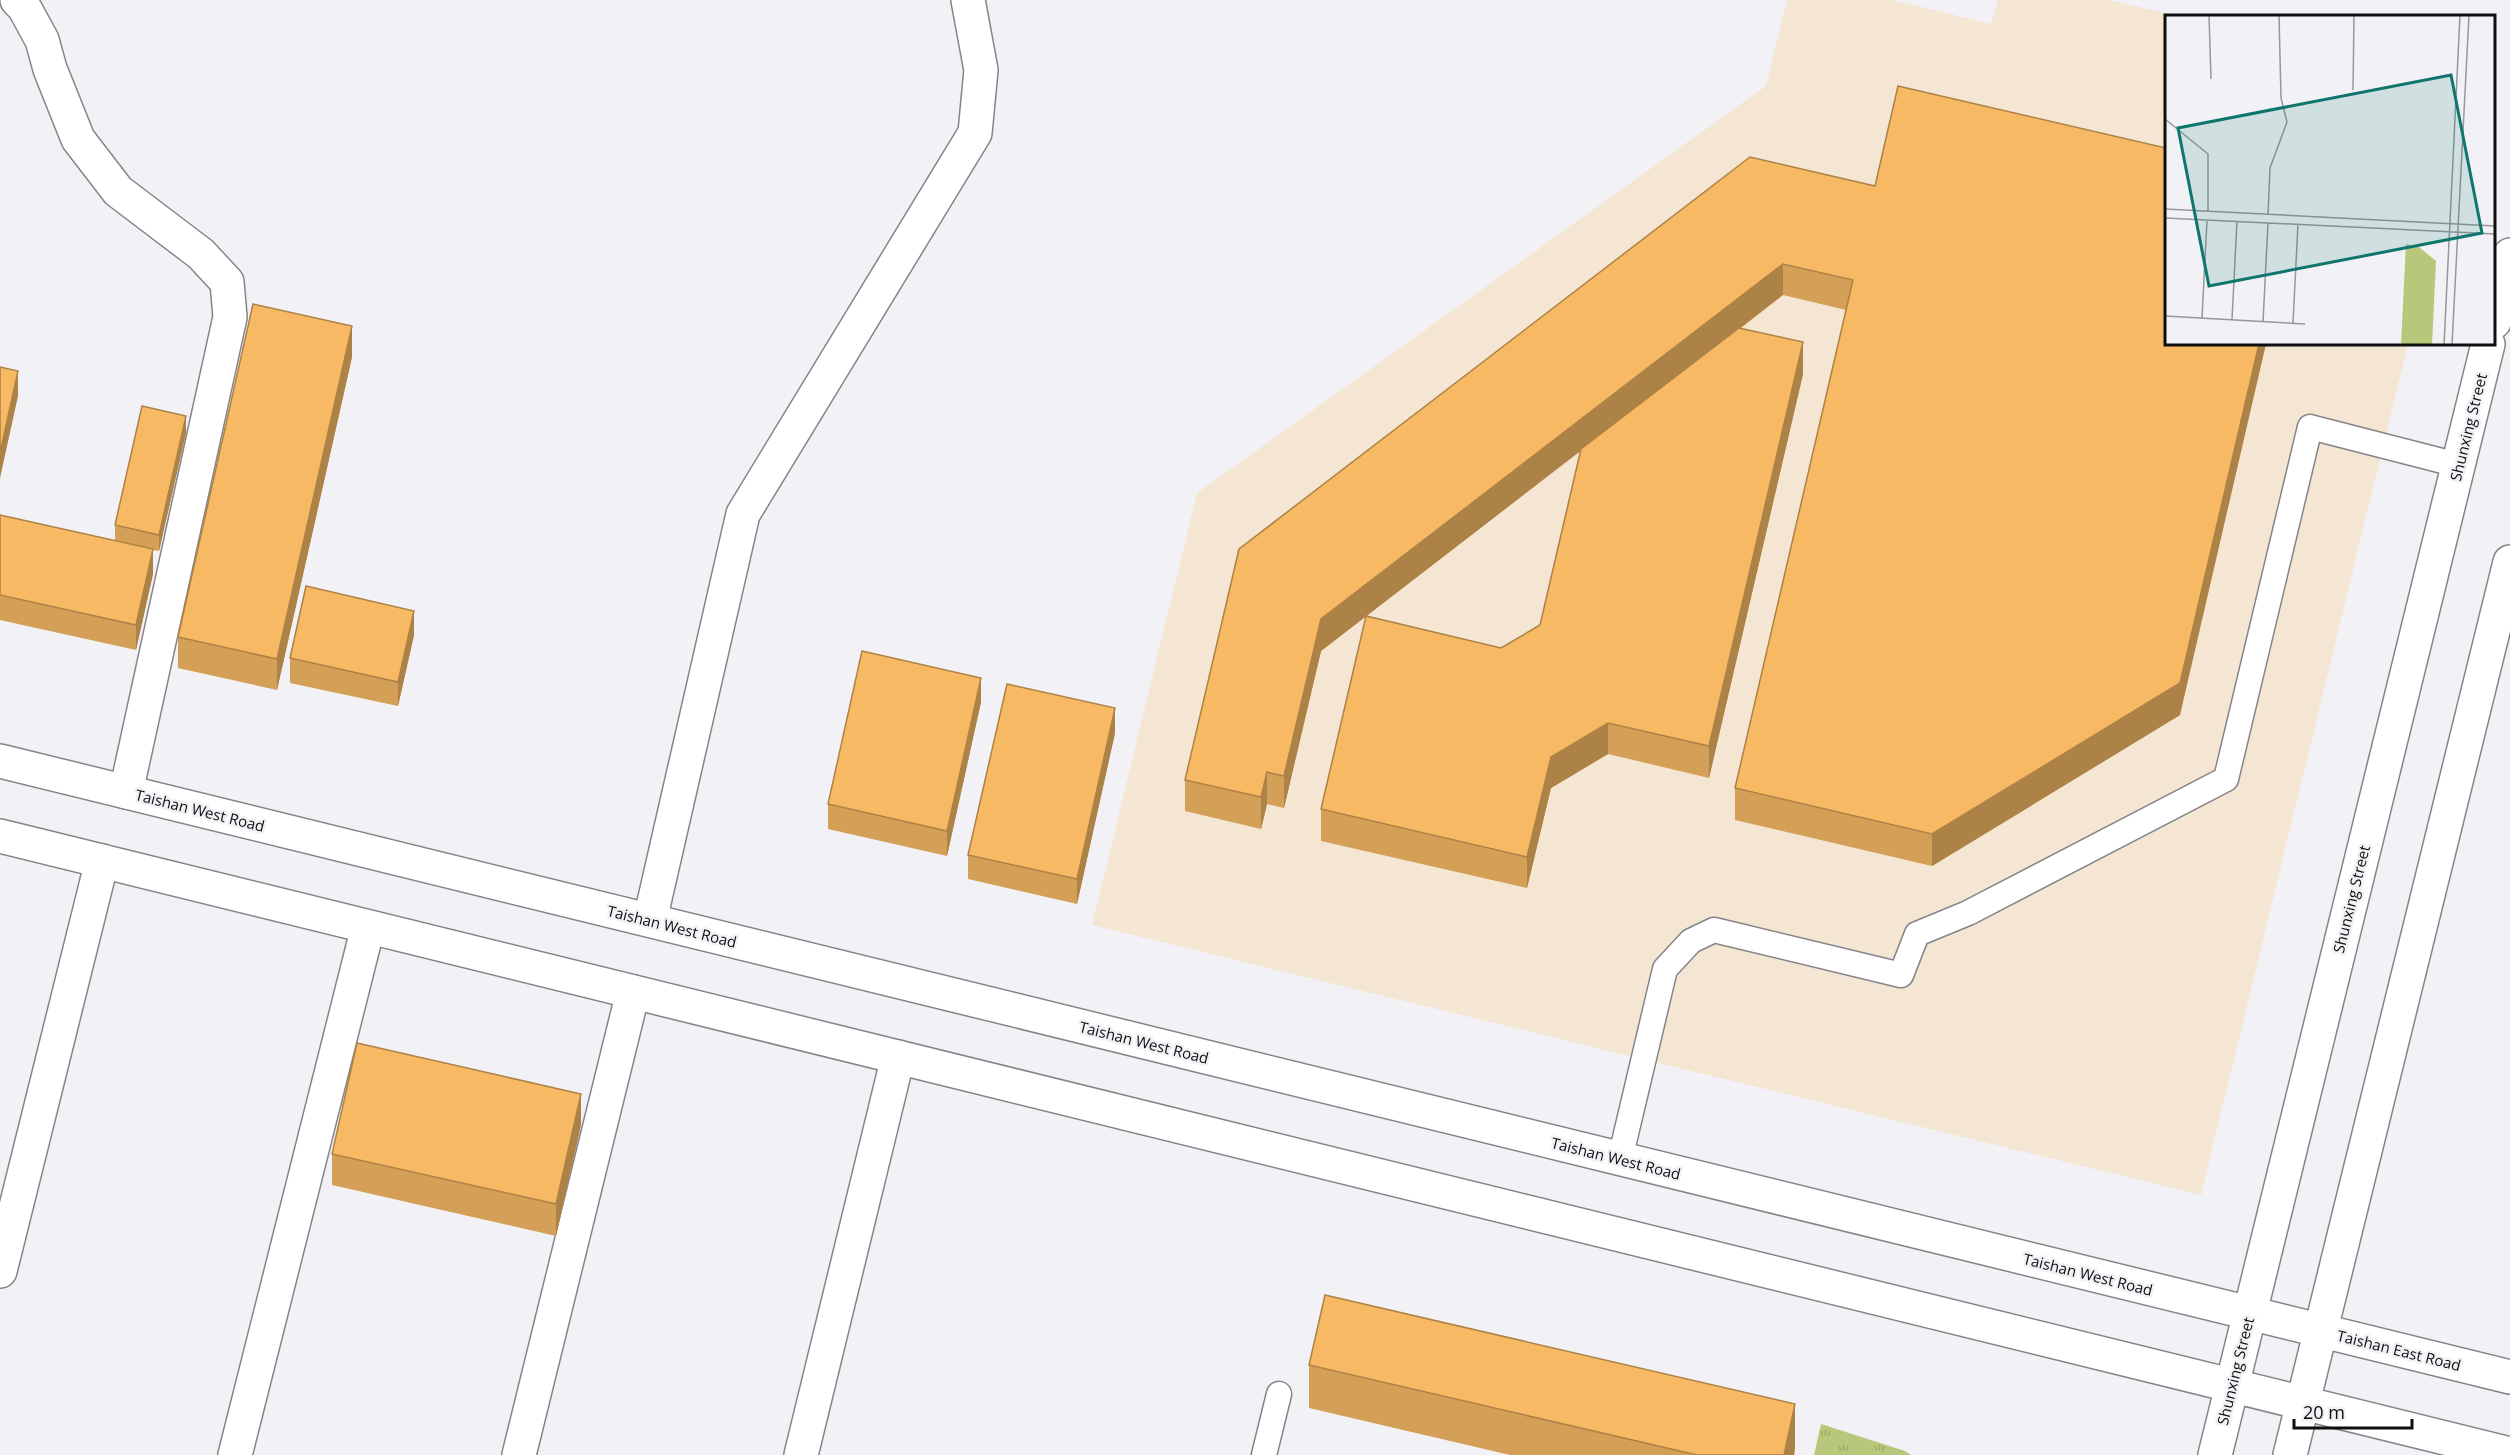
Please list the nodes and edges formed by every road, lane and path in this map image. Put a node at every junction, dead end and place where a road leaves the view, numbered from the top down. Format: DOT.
graph roads {
  1 [pos="17,0"];
  2 [pos="968,0"];
  3 [pos="2510,255"];
  4 [pos="2495,314"];
  5 [pos="2488,345"];
  6 [pos="2458,465"];
  7 [pos="2510,562"];
  8 [pos="0,761"];
  9 [pos="126,792"];
  10 [pos="0,836"];
  11 [pos="102,861"];
  12 [pos="650,920"];
  13 [pos="368,927"];
  14 [pos="633,992"];
  15 [pos="898,1057"];
  16 [pos="1620,1159"];
  17 [pos="0,1271"];
  18 [pos="2250,1314"];
  19 [pos="2287,1323"];
  20 [pos="2321,1331"];
  21 [pos="2510,1377"];
  22 [pos="2232,1385"];
  23 [pos="1279,1394"];
  24 [pos="2303,1403"];
  25 [pos="2510,1454"];
  26 [pos="236,1455"];
  27 [pos="519,1455"];
  28 [pos="801,1455"];
  29 [pos="1264,1455"];
  30 [pos="2215,1455"];
  31 [pos="2290,1455"];
  1 -- 9 [label="main road"];
  2 -- 12 [label="main road"];
  3 -- 4 [label="main road"];
  5 -- 6 [label="main road, Shunxing Street"];
  6 -- 16 [label="lane"];
  6 -- 18 [label="main road, Shunxing Street"];
  7 -- 20 [label="main road"];
  8 -- 9 [label="main road, Taishan West Road"];
  9 -- 12 [label="main road, Taishan West Road"];
  10 -- 11 [label="main road"];
  11 -- 13 [label="main road"];
  11 -- 17 [label="main road"];
  12 -- 16 [label="main road, Taishan West Road"];
  13 -- 14 [label="main road"];
  13 -- 26 [label="main road"];
  14 -- 15 [label="main road"];
  14 -- 27 [label="main road"];
  15 -- 22 [label="main road"];
  15 -- 28 [label="main road"];
  16 -- 18 [label="main road, Taishan West Road"];
  18 -- 19 [label="main road, Taishan West Road"];
  18 -- 22 [label="main road, Shunxing Street"];
  19 -- 20 [label="main road, Taishan East Road"];
  20 -- 21 [label="main road, Taishan East Road"];
  20 -- 24 [label="main road"];
  22 -- 24 [label="main road"];
  22 -- 30 [label="main road, Shunxing Street"];
  23 -- 29 [label="lane"];
  24 -- 25 [label="main road"];
  24 -- 31 [label="main road"];
}
